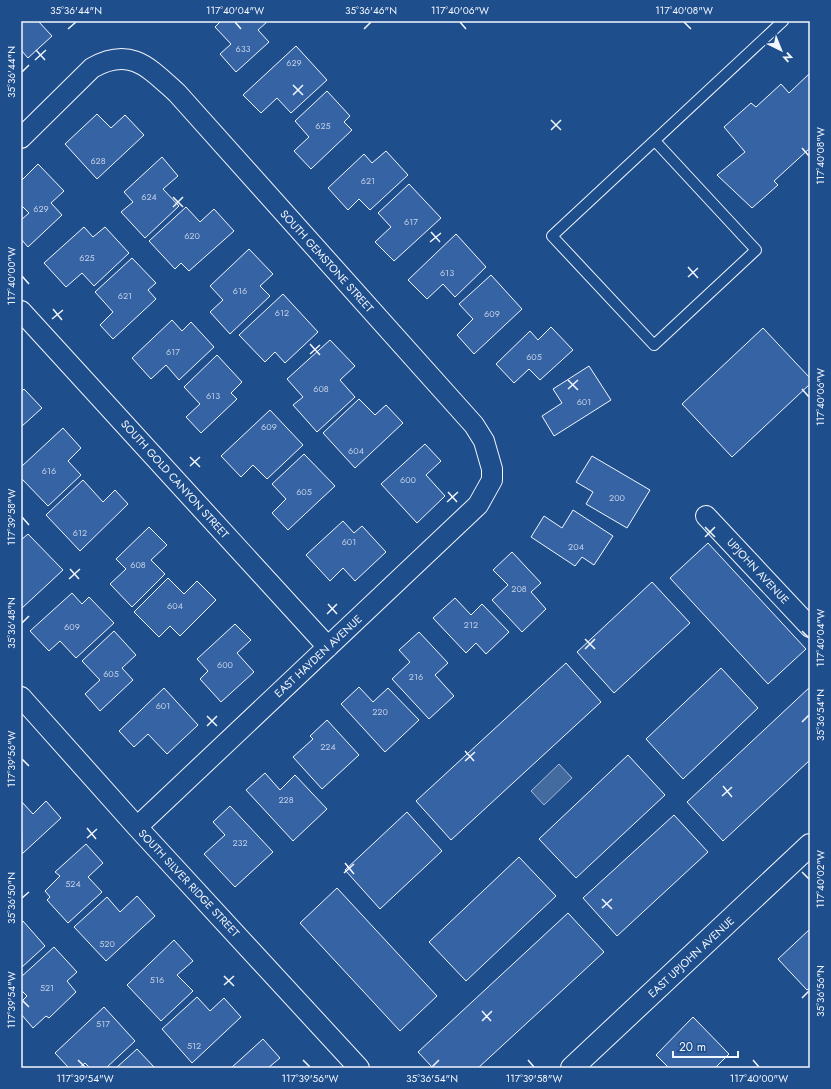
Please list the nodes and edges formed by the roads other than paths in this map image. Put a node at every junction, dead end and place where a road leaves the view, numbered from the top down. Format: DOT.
graph roads {
  1 [pos="784,21"];
  2 [pos="21,138"];
  3 [pos="654,140"];
  4 [pos="21,311"];
  5 [pos="492,480"];
  6 [pos="706,516"];
  7 [pos="810,627"];
  8 [pos="328,648"];
  9 [pos="21,697"];
  10 [pos="137,827"];
  11 [pos="810,845"];
  12 [pos="574,1067"];
  13 [pos="359,1068"];
  1 -- 3 [label="lane"];
  2 -- 5 [label="street, SOUTH GEMSTONE STREET"];
  3 -- 3 [label="lane"];
  4 -- 8 [label="street, SOUTH GOLD CANYON STREET"];
  5 -- 8 [label="street, EAST HAYDEN AVENUE"];
  6 -- 7 [label="street, UPJOHN AVENUE"];
  8 -- 10 [label="street, EAST HAYDEN AVENUE"];
  9 -- 10 [label="street, SOUTH SILVER RIDGE STREET"];
  10 -- 13 [label="street, SOUTH SILVER RIDGE STREET"];
  11 -- 12 [label="street, EAST UPJOHN AVENUE"];
}
